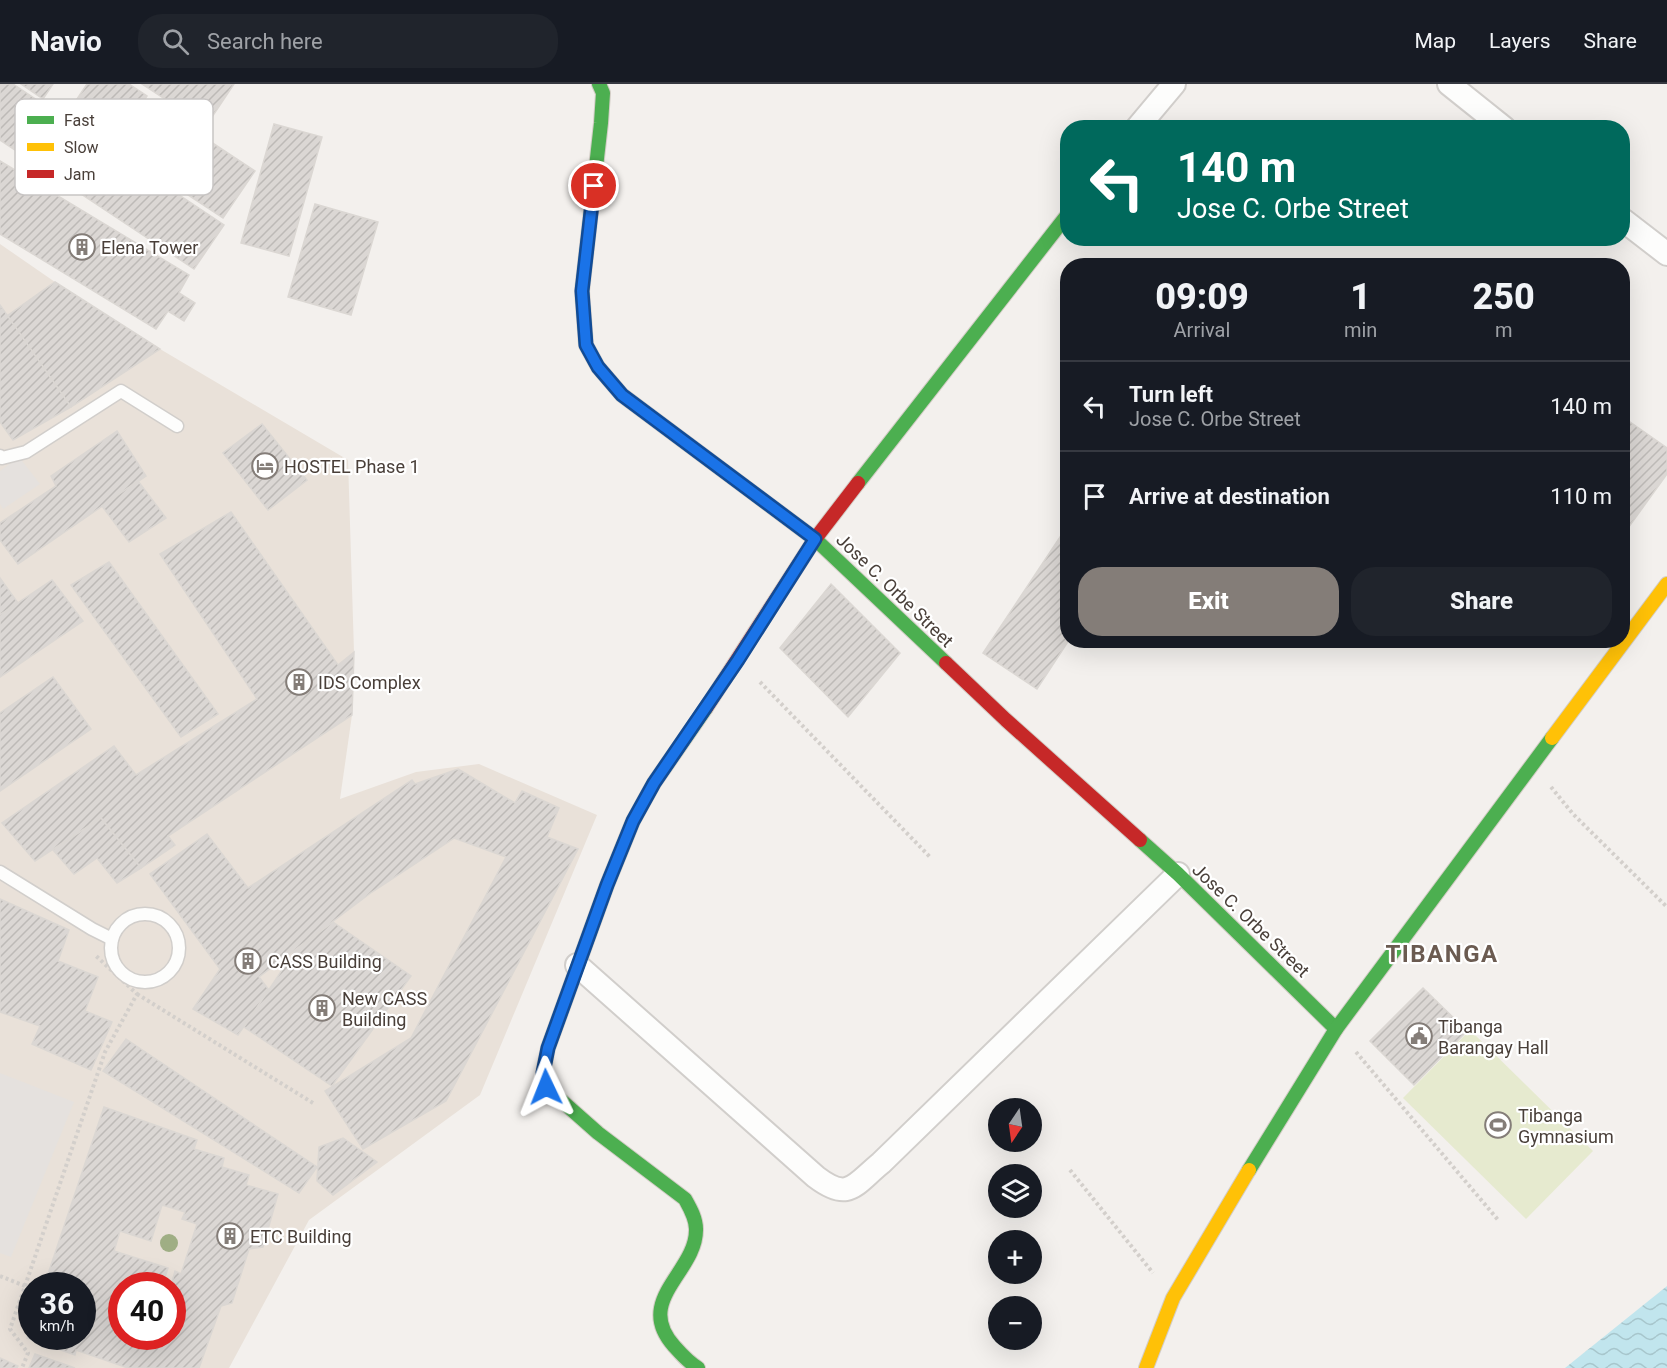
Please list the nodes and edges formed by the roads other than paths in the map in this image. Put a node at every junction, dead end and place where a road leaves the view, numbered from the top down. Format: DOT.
graph roads {
  1 [pos="599,84"];
  2 [pos="1174,84"];
  3 [pos="1449,84"];
  4 [pos="1144,120"];
  5 [pos="1494,120"];
  6 [pos="1060,224"];
  7 [pos="1630,225"];
  8 [pos="1667,254"];
  9 [pos="177,426"];
  10 [pos="0,456"];
  11 [pos="815,539"];
  12 [pos="1667,584"];
  13 [pos="1630,634"];
  14 [pos="1619,648"];
  15 [pos="0,872"];
  16 [pos="1178,874"];
  17 [pos="112,939"];
  18 [pos="577,964"];
  19 [pos="1336,1029"];
  20 [pos="698,1368"];
  21 [pos="1146,1368"];
  1 -- 11 [label="street, Jose C. Orbe Street"];
  2 -- 4 [label="street"];
  3 -- 5 [label="street"];
  6 -- 11 [label="street"];
  7 -- 8 [label="street"];
  9 -- 10 [label="lane"];
  11 -- 16 [label="street, Jose C. Orbe Street"];
  11 -- 18 [label="street"];
  12 -- 13 [label="street"];
  14 -- 19 [label="street"];
  15 -- 17 [label="lane"];
  16 -- 18 [label="street"];
  16 -- 19 [label="street, Jose C. Orbe Street"];
  17 -- 17 [label="lane"];
  18 -- 20 [label="street"];
  19 -- 21 [label="street"];
}
